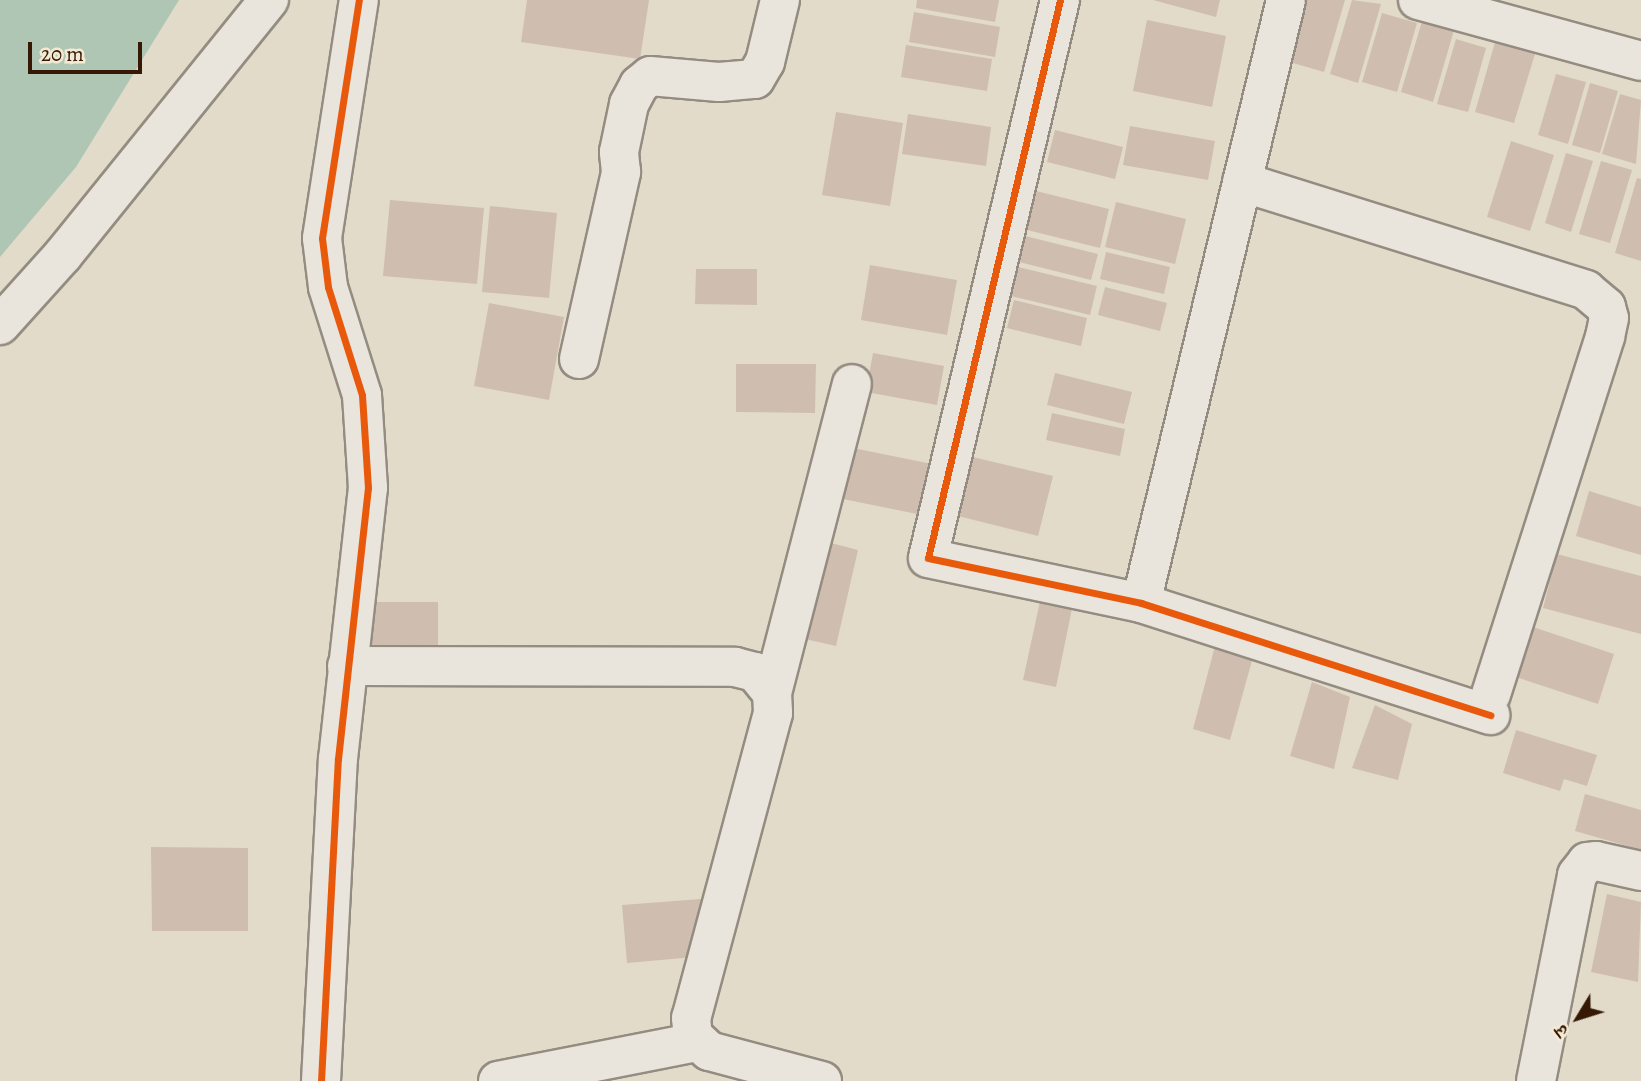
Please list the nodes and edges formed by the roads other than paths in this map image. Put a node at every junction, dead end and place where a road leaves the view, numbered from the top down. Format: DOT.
graph roads {
  1 [pos="269,0"];
  2 [pos="359,0"];
  3 [pos="780,0"];
  4 [pos="1060,0"];
  5 [pos="1286,0"];
  6 [pos="1419,0"];
  7 [pos="1641,61"];
  8 [pos="1242,182"];
  9 [pos="0,325"];
  10 [pos="579,359"];
  11 [pos="852,384"];
  12 [pos="1141,603"];
  13 [pos="347,666"];
  14 [pos="772,693"];
  15 [pos="1641,871"];
  16 [pos="696,1042"];
  17 [pos="1542,1080"];
  18 [pos="321,1081"];
  19 [pos="498,1081"];
  20 [pos="821,1081"];
  1 -- 9 [label="street"];
  2 -- 13 [label="street"];
  3 -- 10 [label="street"];
  4 -- 12 [label="street"];
  5 -- 8 [label="street"];
  6 -- 7 [label="street"];
  8 -- 12 [label="street"];
  8 -- 12 [label="street"];
  11 -- 14 [label="street"];
  13 -- 14 [label="street"];
  13 -- 18 [label="street"];
  14 -- 16 [label="street"];
  15 -- 17 [label="street"];
  16 -- 19 [label="street"];
  16 -- 20 [label="street"];
}
